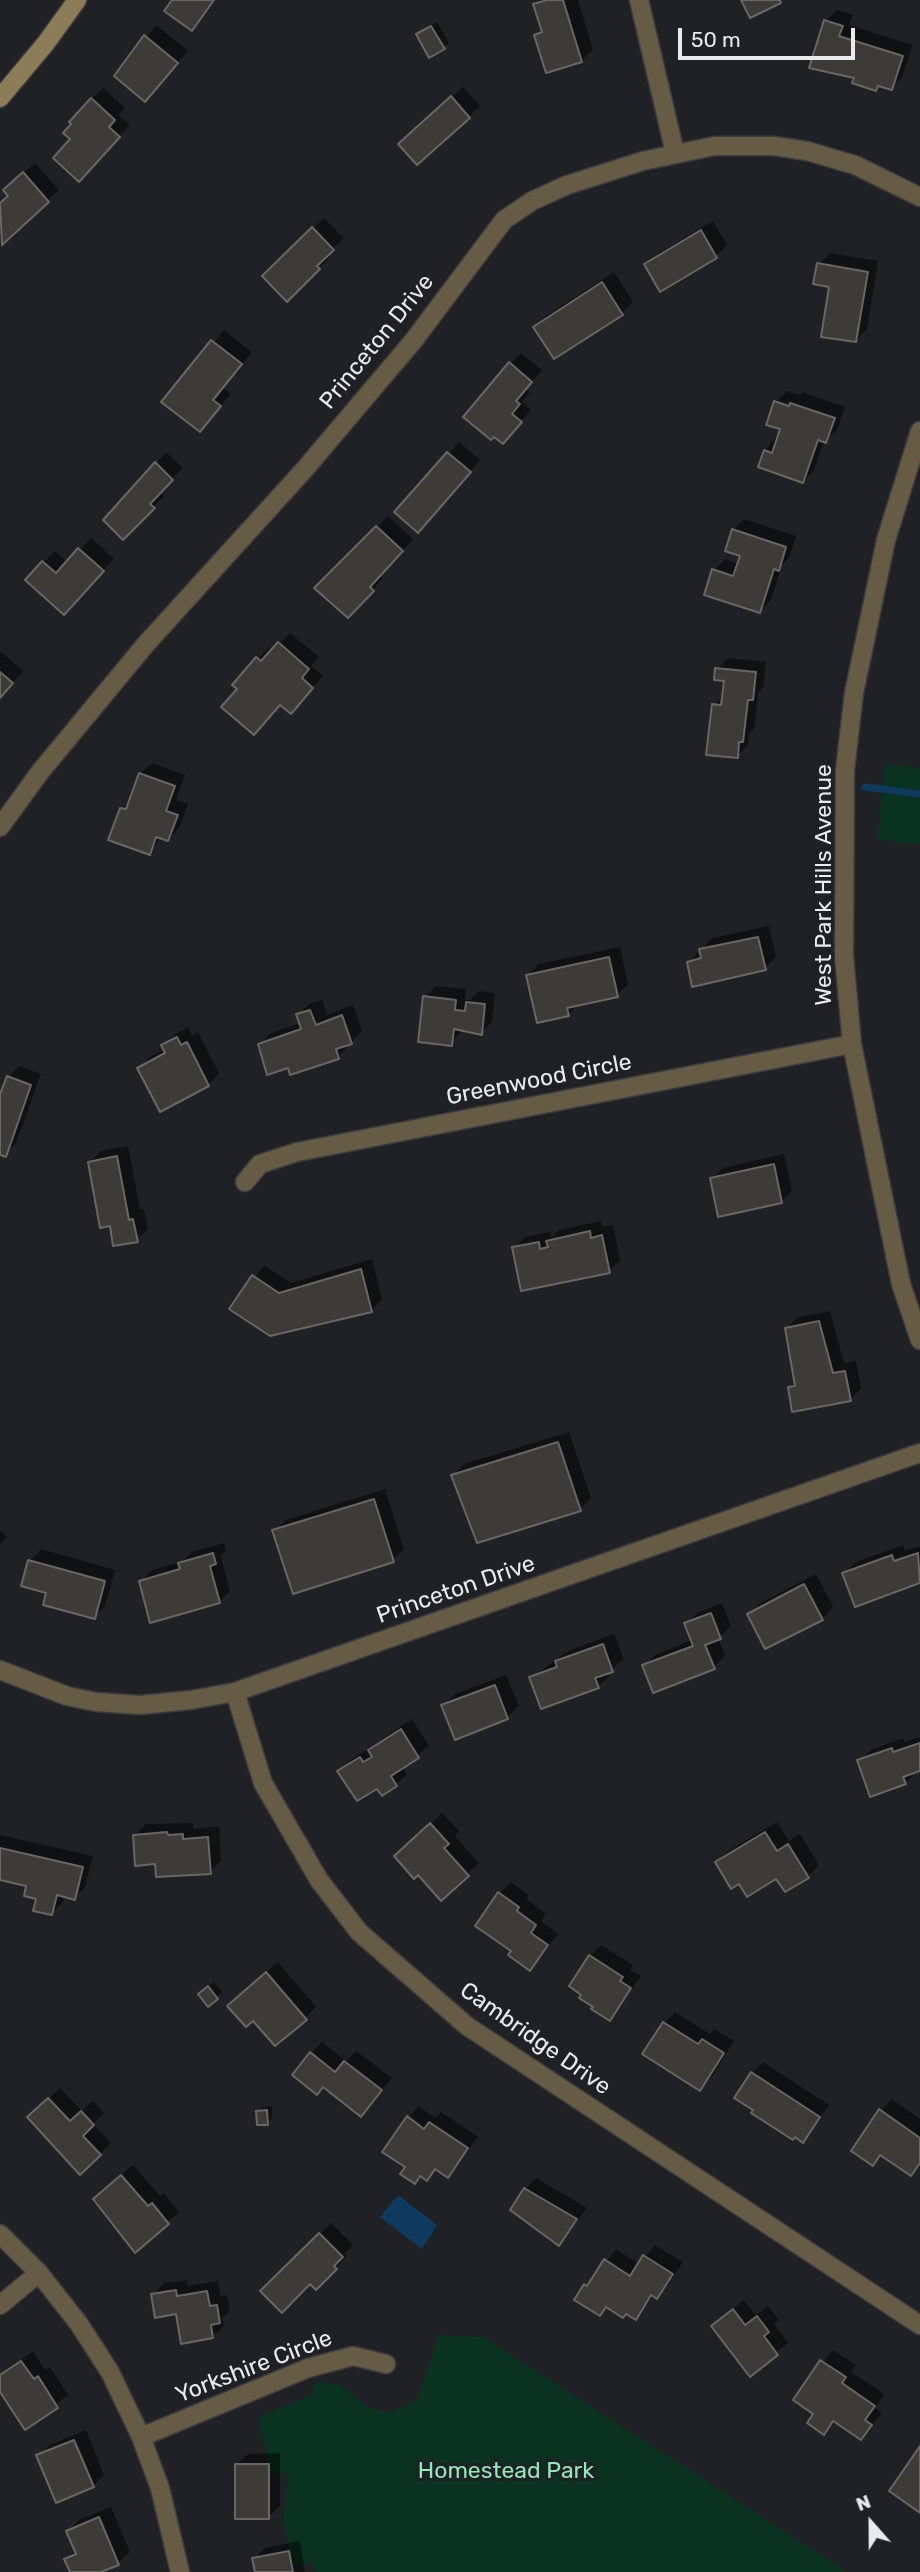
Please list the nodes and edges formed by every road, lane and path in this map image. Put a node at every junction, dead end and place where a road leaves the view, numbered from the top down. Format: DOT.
graph roads {
  1 [pos="77,0"];
  2 [pos="639,0"];
  3 [pos="0,98"];
  4 [pos="675,153"];
  5 [pos="920,197"];
  6 [pos="920,431"];
  7 [pos="0,827"];
  8 [pos="852,1044"];
  9 [pos="245,1182"];
  10 [pos="918,1327"];
  11 [pos="920,1453"];
  12 [pos="0,1671"];
  13 [pos="235,1692"];
  14 [pos="0,2234"];
  15 [pos="39,2273"];
  16 [pos="0,2305"];
  17 [pos="920,2325"];
  18 [pos="386,2364"];
  19 [pos="141,2437"];
  20 [pos="180,2572"];
  1 -- 3 [label="street"];
  2 -- 4 [label="street"];
  4 -- 5 [label="street, Princeton Drive"];
  4 -- 7 [label="street, Princeton Drive"];
  6 -- 8 [label="street, West Park Hills Avenue"];
  8 -- 9 [label="street, Greenwood Circle"];
  8 -- 10 [label="street, West Park Hills Avenue"];
  11 -- 13 [label="street, Princeton Drive"];
  12 -- 13 [label="street, Princeton Drive"];
  13 -- 17 [label="street, Cambridge Drive"];
  14 -- 15 [label="street"];
  15 -- 16 [label="street"];
  15 -- 19 [label="street"];
  18 -- 19 [label="street, Yorkshire Circle"];
  19 -- 20 [label="street"];
}
